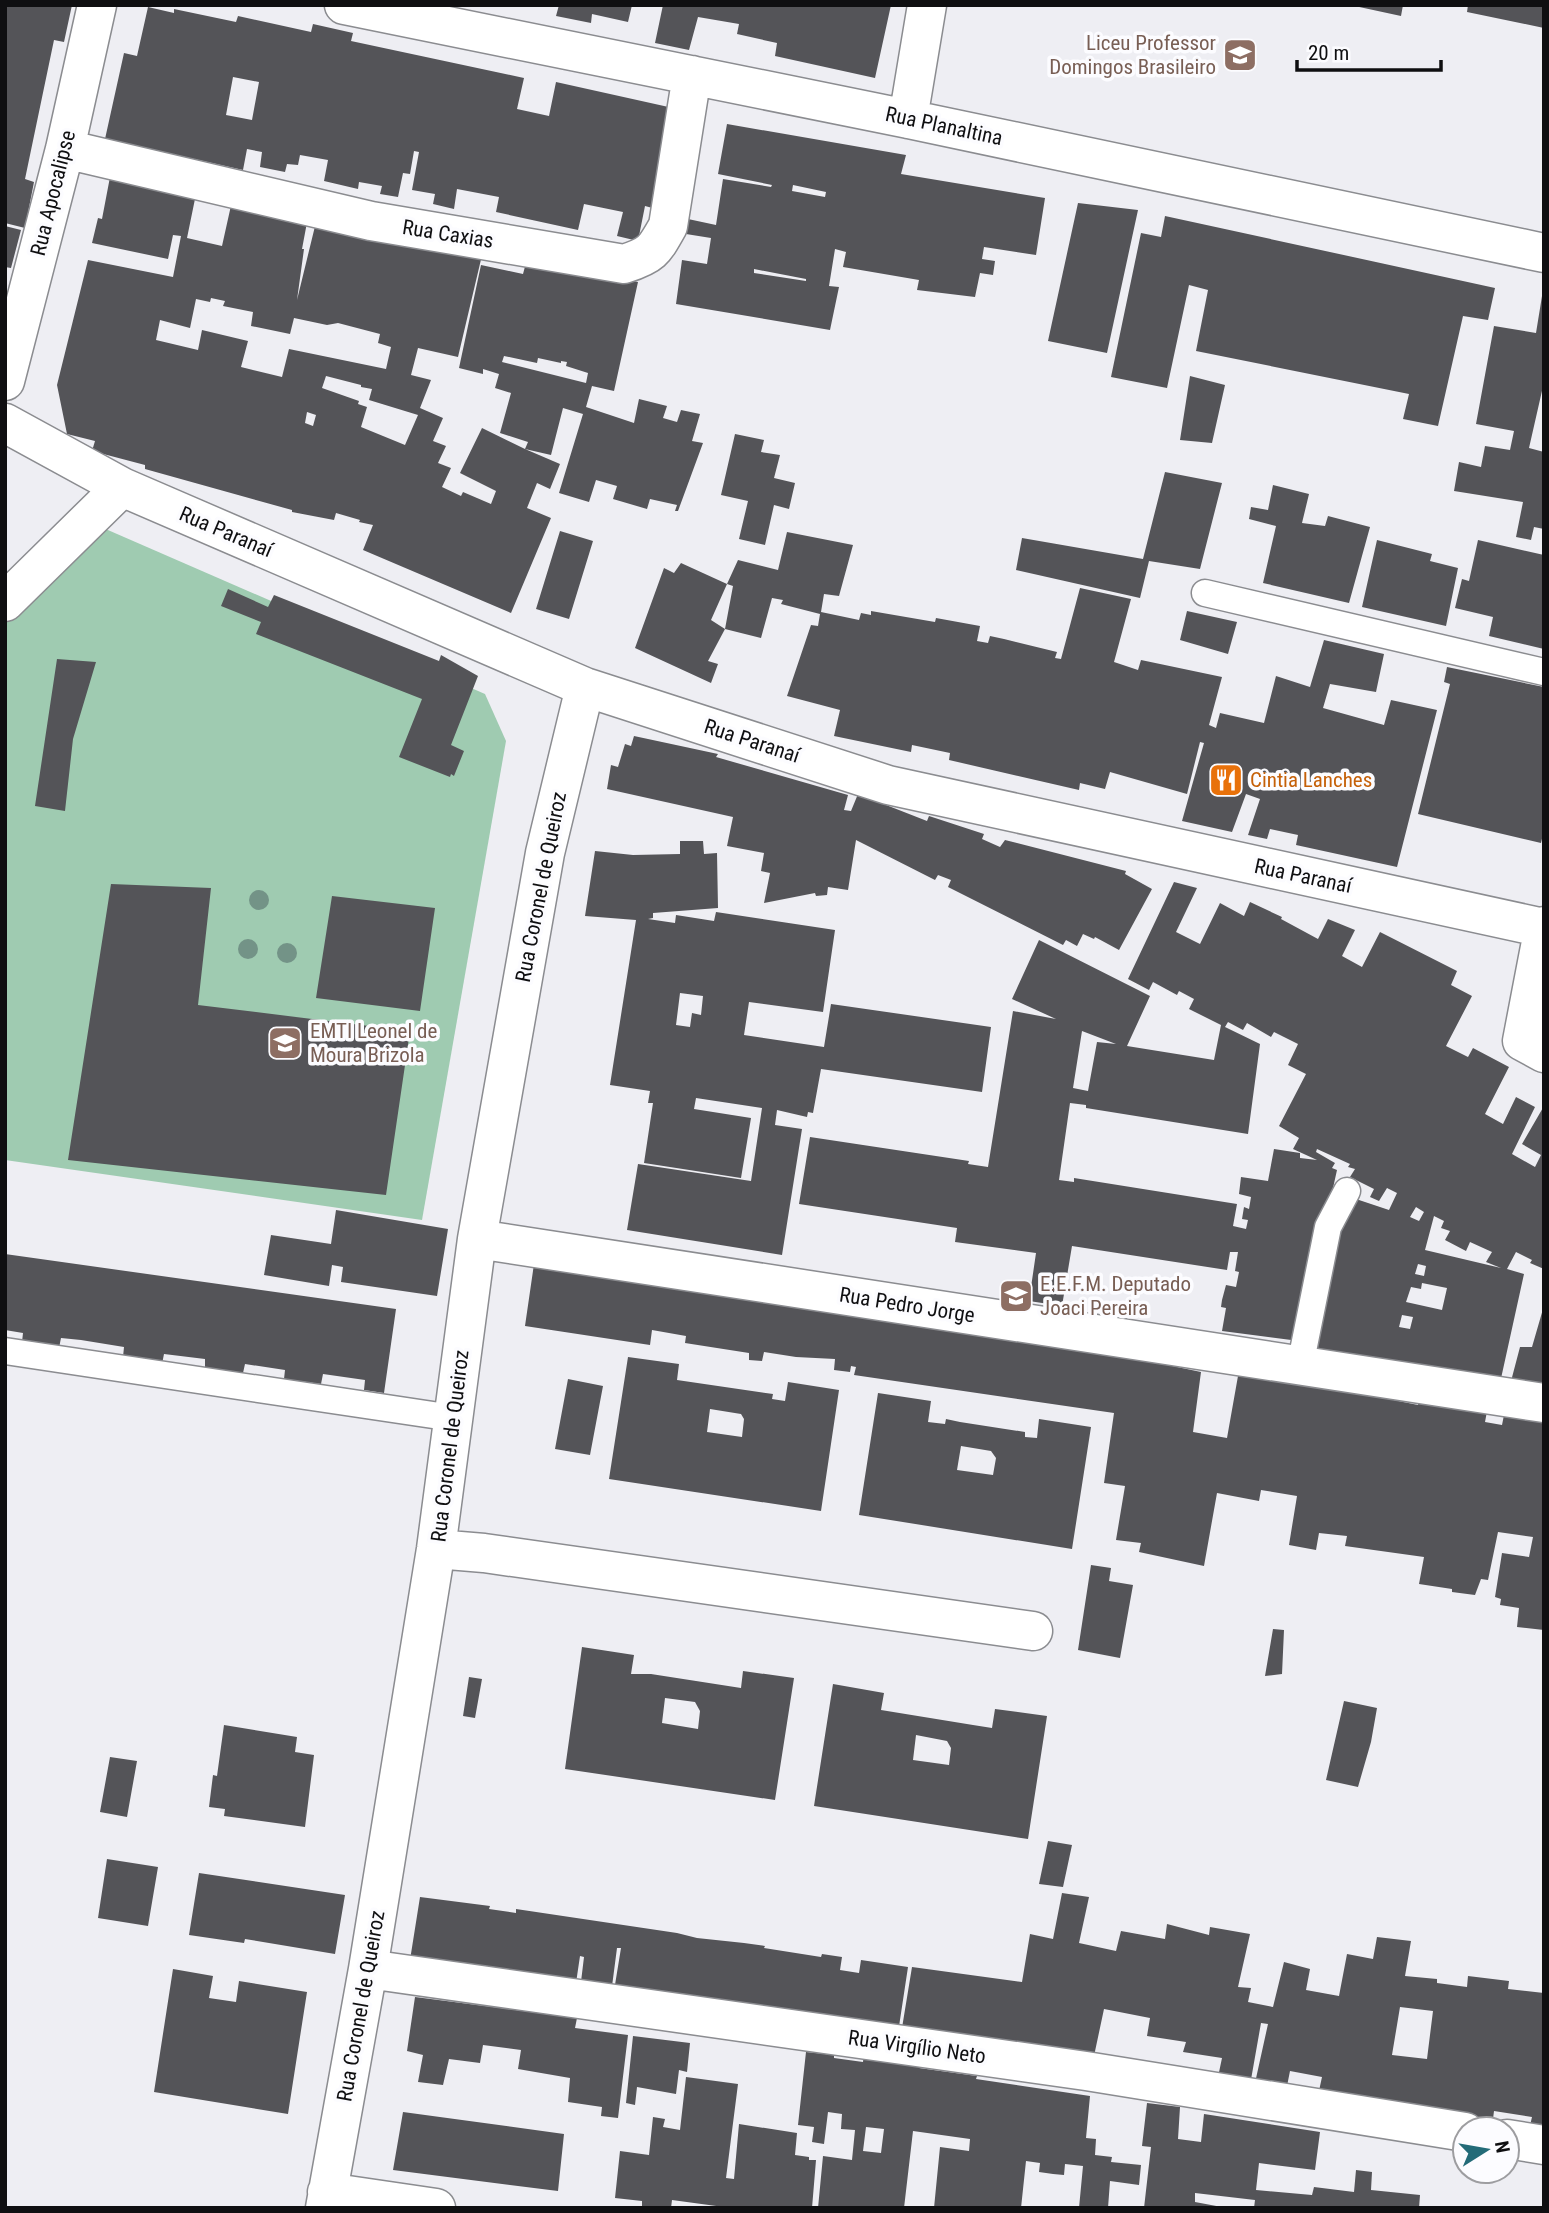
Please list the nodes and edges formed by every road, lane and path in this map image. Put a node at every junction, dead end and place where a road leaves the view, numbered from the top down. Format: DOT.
graph roads {
  1 [pos="97,5"];
  2 [pos="344,5"];
  3 [pos="927,5"];
  4 [pos="692,75"];
  5 [pos="908,119"];
  6 [pos="65,149"];
  7 [pos="1544,253"];
  8 [pos="5,381"];
  9 [pos="5,423"];
  10 [pos="122,487"];
  11 [pos="1205,593"];
  12 [pos="5,602"];
  13 [pos="1544,672"];
  14 [pos="585,687"];
  15 [pos="1544,927"];
  16 [pos="1533,1047"];
  17 [pos="1347,1191"];
  18 [pos="477,1239"];
  19 [pos="5,1350"];
  20 [pos="1300,1366"];
  21 [pos="1544,1403"];
  22 [pos="453,1418"];
  23 [pos="436,1549"];
  24 [pos="1032,1631"];
  25 [pos="368,1969"];
  26 [pos="1451,2130"];
  27 [pos="1521,2141"];
  28 [pos="1544,2145"];
  29 [pos="326,2200"];
  30 [pos="436,2208"];
  1 -- 6 [label="street, Rua Apocalipse"];
  2 -- 4 [label="street, Rua Planaltina"];
  3 -- 5 [label="street"];
  4 -- 5 [label="street, Rua Planaltina"];
  4 -- 6 [label="street, Rua Caxias"];
  5 -- 7 [label="street, Rua Planaltina"];
  6 -- 8 [label="street, Rua Apocalipse"];
  9 -- 10 [label="street, Rua Paranaí"];
  10 -- 12 [label="street"];
  10 -- 14 [label="street, Rua Paranaí"];
  11 -- 13 [label="lane"];
  14 -- 15 [label="street, Rua Paranaí"];
  14 -- 18 [label="street, Rua Coronel de Queiroz"];
  15 -- 16 [label="street"];
  17 -- 20 [label="lane"];
  18 -- 20 [label="street, Rua Pedro Jorge"];
  18 -- 22 [label="street, Rua Coronel de Queiroz"];
  19 -- 22 [label="lane"];
  20 -- 21 [label="street, Rua Pedro Jorge"];
  22 -- 23 [label="street, Rua Coronel de Queiroz"];
  23 -- 24 [label="street"];
  23 -- 25 [label="street, Rua Coronel de Queiroz"];
  25 -- 26 [label="street, Rua Virgílio Neto"];
  25 -- 29 [label="street, Rua Coronel de Queiroz"];
  27 -- 28 [label="street"];
  29 -- 30 [label="street"];
}
